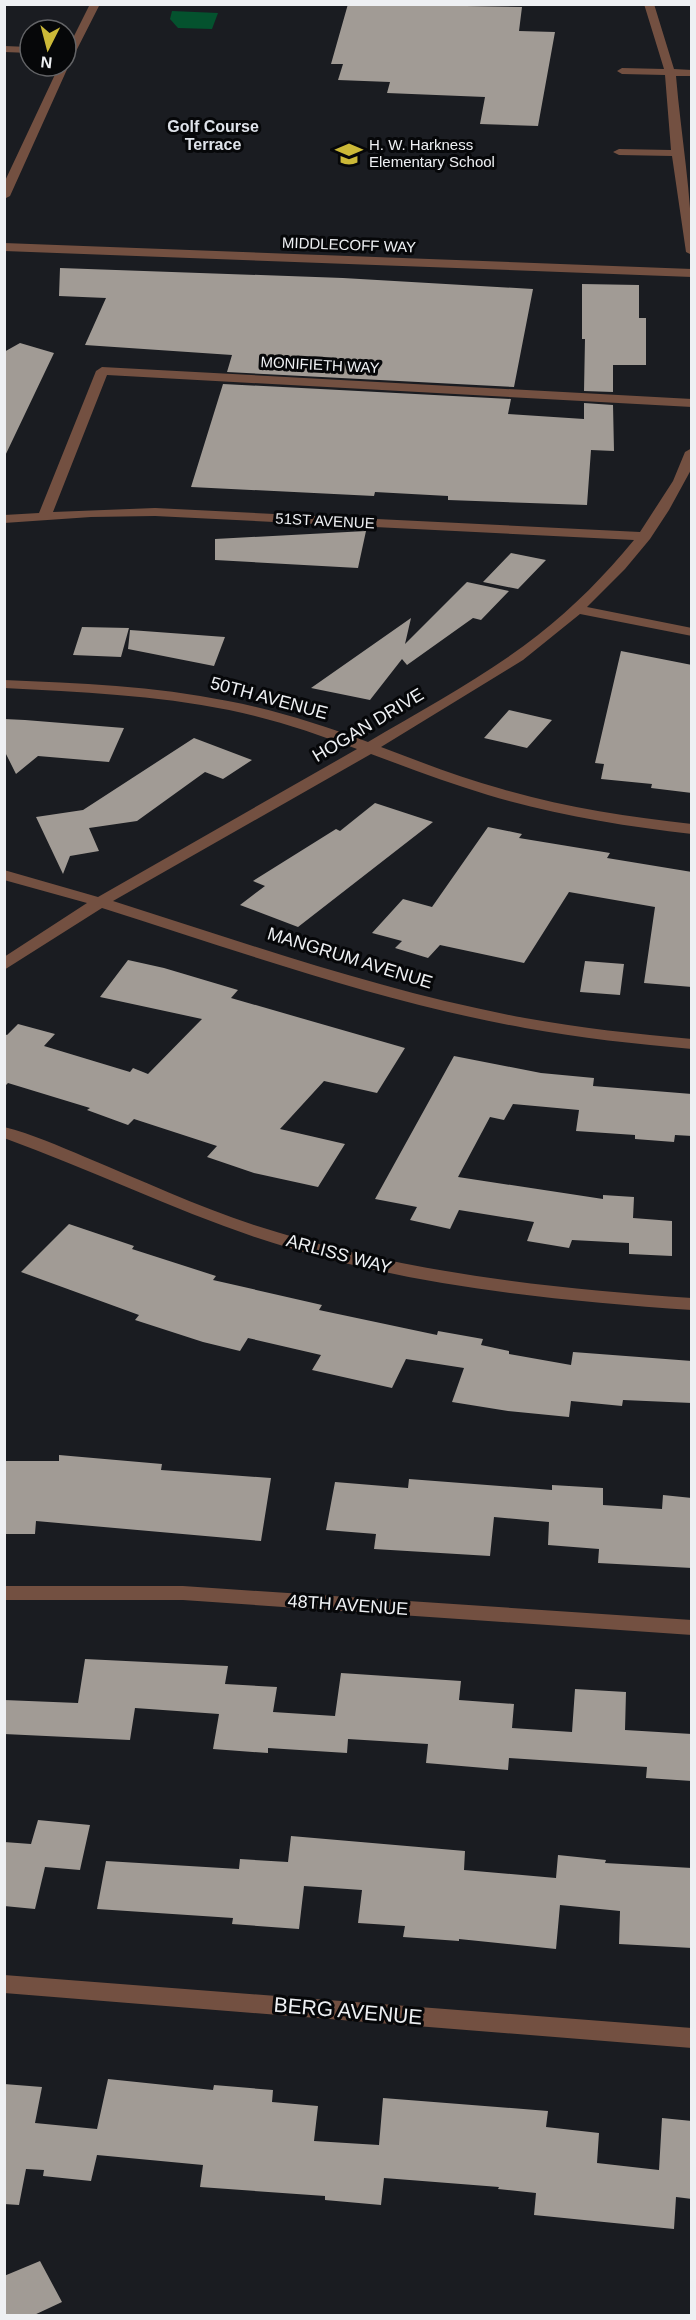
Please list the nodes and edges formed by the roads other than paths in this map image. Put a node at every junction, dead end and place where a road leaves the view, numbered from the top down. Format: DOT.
graph roads {
  1 [pos="95,4"];
  2 [pos="649,4"];
  3 [pos="78,35"];
  4 [pos="622,71"];
  5 [pos="670,72"];
  6 [pos="692,73"];
  7 [pos="59,78"];
  8 [pos="619,152"];
  9 [pos="677,153"];
  10 [pos="4,196"];
  11 [pos="4,247"];
  12 [pos="692,252"];
  13 [pos="692,273"];
  14 [pos="692,403"];
  15 [pos="690,461"];
  16 [pos="44,516"];
  17 [pos="4,519"];
  18 [pos="645,536"];
  19 [pos="576,609"];
  20 [pos="692,632"];
  21 [pos="4,684"];
  22 [pos="370,748"];
  23 [pos="692,829"];
  24 [pos="4,875"];
  25 [pos="100,902"];
  26 [pos="4,965"];
  27 [pos="692,1044"];
  28 [pos="4,1132"];
  29 [pos="692,1304"];
  30 [pos="4,1593"];
  31 [pos="692,1628"];
  32 [pos="4,1984"];
  33 [pos="692,2038"];
  1 -- 3 [label="street"];
  2 -- 5 [label="street"];
  4 -- 5 [label="street"];
  5 -- 6 [label="street"];
  5 -- 9 [label="street"];
  7 -- 10 [label="street"];
  8 -- 9 [label="street"];
  9 -- 12 [label="street"];
  11 -- 13 [label="street, MIDDLECOFF WAY"];
  14 -- 16 [label="street, MONIFIETH WAY"];
  15 -- 18 [label="street, HOGAN DRIVE"];
  16 -- 17 [label="street, 51ST AVENUE"];
  16 -- 18 [label="street, 51ST AVENUE"];
  18 -- 19 [label="street, HOGAN DRIVE"];
  19 -- 20 [label="street"];
  19 -- 22 [label="street, HOGAN DRIVE"];
  21 -- 22 [label="street, 50TH AVENUE"];
  22 -- 23 [label="street, 50TH AVENUE"];
  22 -- 25 [label="street, HOGAN DRIVE"];
  24 -- 25 [label="street, MANGRUM AVENUE"];
  25 -- 26 [label="street, HOGAN DRIVE"];
  25 -- 27 [label="street, MANGRUM AVENUE"];
  28 -- 29 [label="street, ARLISS WAY"];
  30 -- 31 [label="street, 48TH AVENUE"];
  32 -- 33 [label="street, BERG AVENUE"];
}
